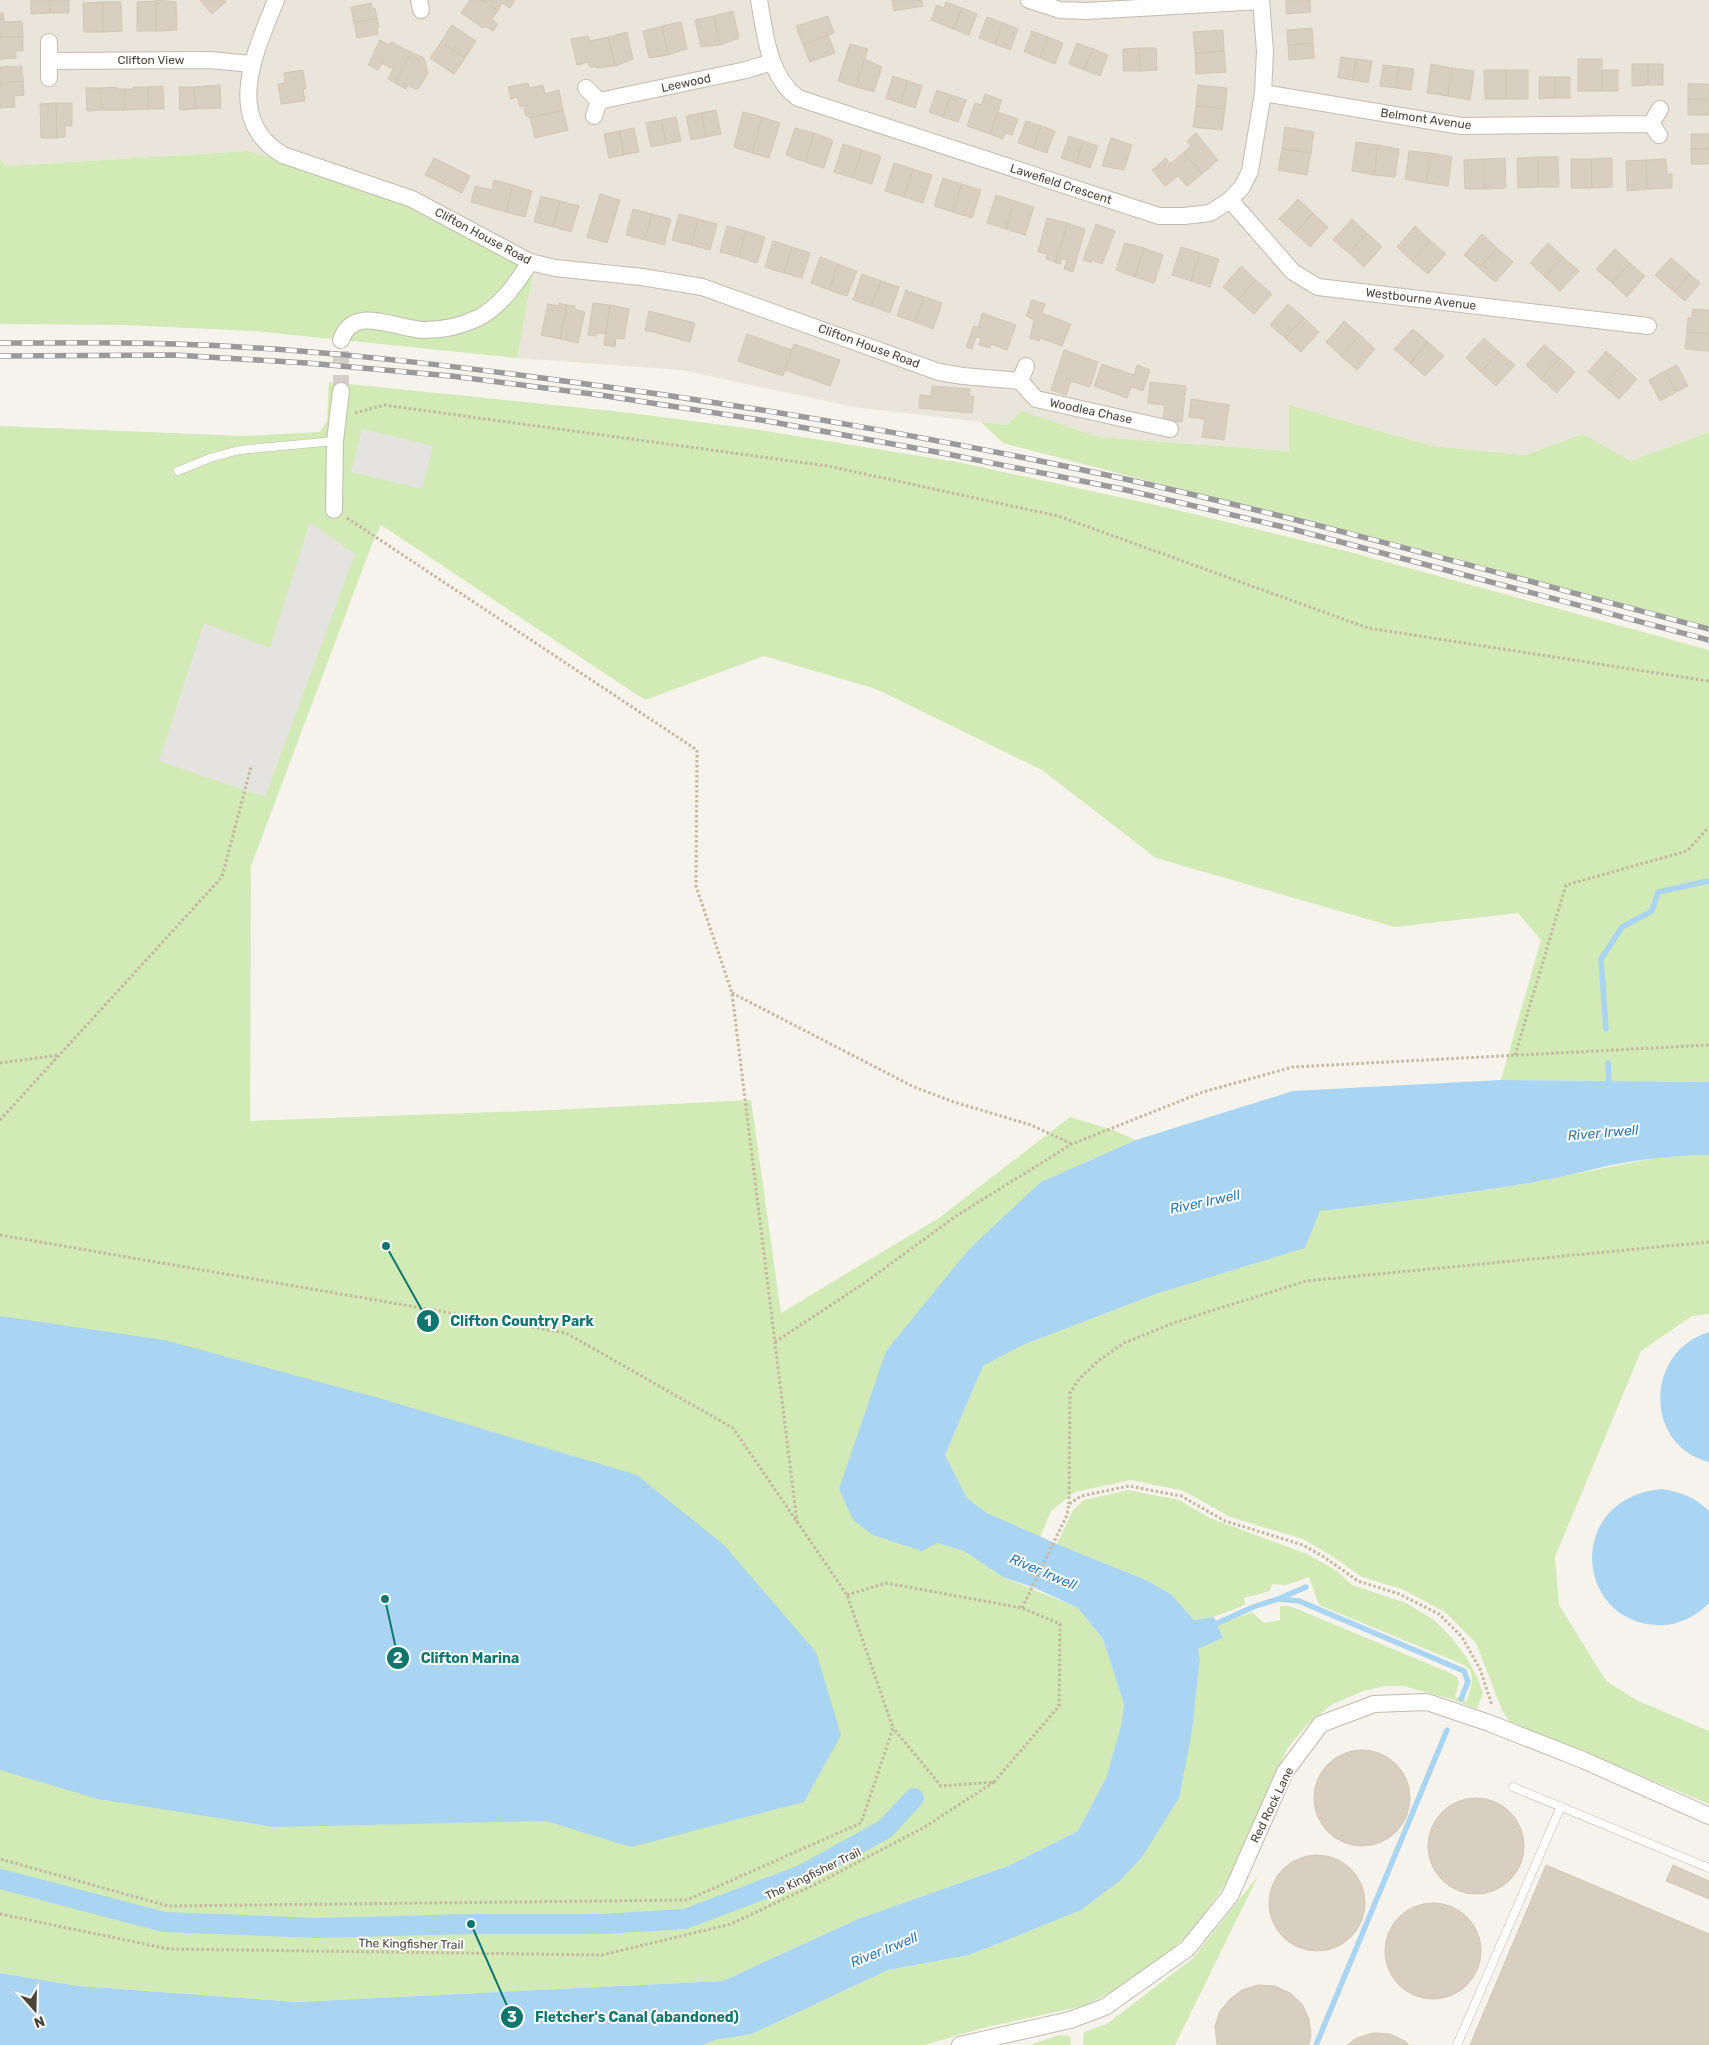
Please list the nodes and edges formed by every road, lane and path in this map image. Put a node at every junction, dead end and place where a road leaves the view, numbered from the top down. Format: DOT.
graph roads {
  1 [pos="276,0"];
  2 [pos="759,0"];
  3 [pos="1029,0"];
  4 [pos="1261,0"];
  5 [pos="49,42"];
  6 [pos="49,61"];
  7 [pos="772,62"];
  8 [pos="252,64"];
  9 [pos="49,78"];
  10 [pos="586,88"];
  11 [pos="1263,93"];
  12 [pos="1660,109"];
  13 [pos="1230,200"];
  14 [pos="530,262"];
  15 [pos="1648,326"];
  16 [pos="341,340"];
  17 [pos="939,372"];
  18 [pos="341,391"];
  19 [pos="338,417"];
  20 [pos="1170,429"];
  21 [pos="336,441"];
  22 [pos="178,471"];
  23 [pos="334,510"];
  24 [pos="1709,683"];
  25 [pos="250,767"];
  26 [pos="1709,828"];
  27 [pos="732,993"];
  28 [pos="1709,1045"];
  29 [pos="60,1055"];
  30 [pos="1514,1055"];
  31 [pos="0,1063"];
  32 [pos="0,1120"];
  33 [pos="1072,1144"];
  34 [pos="0,1235"];
  35 [pos="1709,1242"];
  36 [pos="775,1342"];
  37 [pos="1069,1504"];
  38 [pos="797,1522"];
  39 [pos="847,1595"];
  40 [pos="1023,1606"];
  41 [pos="1489,1723"];
  42 [pos="893,1728"];
  43 [pos="994,1782"];
  44 [pos="1513,1787"];
  45 [pos="1560,1806"];
  46 [pos="1709,1816"];
  47 [pos="0,1859"];
  48 [pos="1709,1868"];
  49 [pos="0,1914"];
  50 [pos="960,2045"];
  51 [pos="1457,2045"];
  1 -- 8 [label="street, Clifton House Road"];
  2 -- 7 [label="street, Lawefield Crescent"];
  3 -- 4 [label="street"];
  4 -- 11 [label="street, Lawefield Crescent"];
  5 -- 6 [label="street"];
  6 -- 8 [label="street, Clifton View"];
  6 -- 9 [label="street"];
  7 -- 10 [label="street, Leewood"];
  7 -- 13 [label="street, Lawefield Crescent"];
  8 -- 14 [label="street, Clifton House Road"];
  11 -- 12 [label="street, Belmont Avenue"];
  11 -- 13 [label="street, Lawefield Crescent"];
  13 -- 15 [label="street, Westbourne Avenue"];
  14 -- 16 [label="street"];
  14 -- 17 [label="street, Clifton House Road"];
  17 -- 20 [label="street, Woodlea Chase"];
  18 -- 19 [label="street"];
  19 -- 21 [label="street"];
  19 -- 24 [label="path"];
  21 -- 22 [label="lane"];
  21 -- 23 [label="street"];
  23 -- 27 [label="path"];
  25 -- 29 [label="path"];
  26 -- 30 [label="path"];
  27 -- 33 [label="path"];
  27 -- 36 [label="path"];
  28 -- 30 [label="path"];
  29 -- 31 [label="path"];
  29 -- 32 [label="path"];
  30 -- 33 [label="path"];
  33 -- 36 [label="path"];
  34 -- 38 [label="path"];
  35 -- 37 [label="path"];
  36 -- 38 [label="path"];
  37 -- 40 [label="path"];
  37 -- 41 [label="path"];
  38 -- 39 [label="path"];
  39 -- 40 [label="path"];
  39 -- 42 [label="path"];
  40 -- 43 [label="path, The Kingfisher Trail"];
  41 -- 46 [label="street, Red Rock Lane"];
  41 -- 50 [label="street, Red Rock Lane"];
  42 -- 43 [label="path"];
  42 -- 47 [label="path"];
  43 -- 49 [label="path, The Kingfisher Trail"];
  44 -- 45 [label="lane"];
  45 -- 48 [label="lane"];
  45 -- 51 [label="lane"];
}
